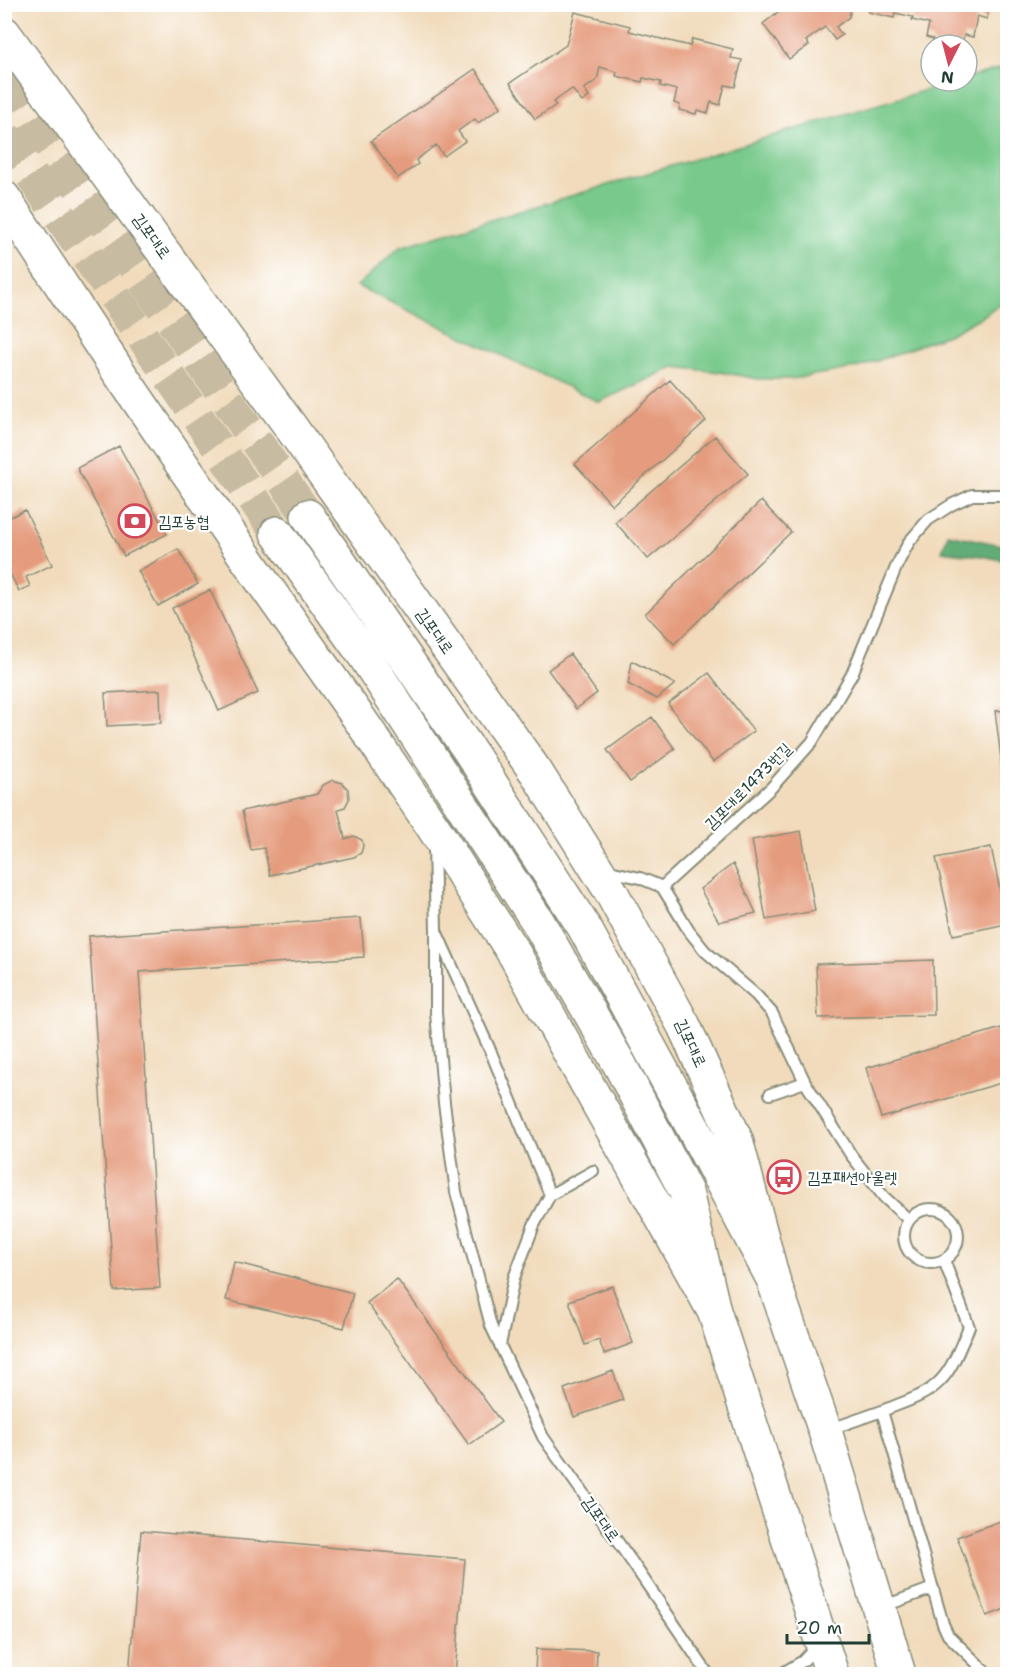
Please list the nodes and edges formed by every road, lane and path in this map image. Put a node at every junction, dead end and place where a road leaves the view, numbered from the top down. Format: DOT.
graph roads {
  1 [pos="4,33"];
  2 [pos="4,198"];
  3 [pos="1008,495"];
  4 [pos="308,516"];
  5 [pos="277,533"];
  6 [pos="433,827"];
  7 [pos="596,868"];
  8 [pos="662,887"];
  9 [pos="436,930"];
  10 [pos="805,1082"];
  11 [pos="770,1094"];
  12 [pos="593,1171"];
  13 [pos="550,1195"];
  14 [pos="909,1220"];
  15 [pos="944,1260"];
  16 [pos="773,1279"];
  17 [pos="714,1311"];
  18 [pos="500,1346"];
  19 [pos="882,1411"];
  20 [pos="825,1431"];
  21 [pos="933,1588"];
  22 [pos="879,1608"];
  23 [pos="821,1641"];
  24 [pos="708,1674"];
  25 [pos="781,1674"];
  26 [pos="832,1674"];
  27 [pos="899,1674"];
  28 [pos="988,1674"];
  1 -- 7 [label="main road, 김포대로"];
  2 -- 6 [label="main road"];
  3 -- 8 [label="lane, 김포대로1473번길"];
  4 -- 16 [label="main road, 김포대로"];
  5 -- 17 [label="main road"];
  6 -- 9 [label="lane, 김포대로"];
  6 -- 17 [label="main road"];
  7 -- 8 [label="lane"];
  7 -- 16 [label="main road, 김포대로"];
  8 -- 10 [label="lane"];
  9 -- 13 [label="lane"];
  9 -- 18 [label="lane, 김포대로"];
  10 -- 11 [label="lane"];
  10 -- 14 [label="lane"];
  12 -- 13 [label="lane"];
  13 -- 18 [label="lane"];
  14 -- 15 [label="lane"];
  14 -- 15 [label="lane"];
  15 -- 19 [label="lane"];
  16 -- 20 [label="main road, 김포대로"];
  17 -- 23 [label="main road"];
  18 -- 24 [label="lane, 김포대로"];
  19 -- 20 [label="lane"];
  19 -- 21 [label="lane"];
  20 -- 22 [label="main road, 김포대로"];
  21 -- 22 [label="lane"];
  21 -- 28 [label="lane"];
  22 -- 27 [label="main road, 김포대로"];
  23 -- 25 [label="lane"];
  23 -- 26 [label="main road"];
}
